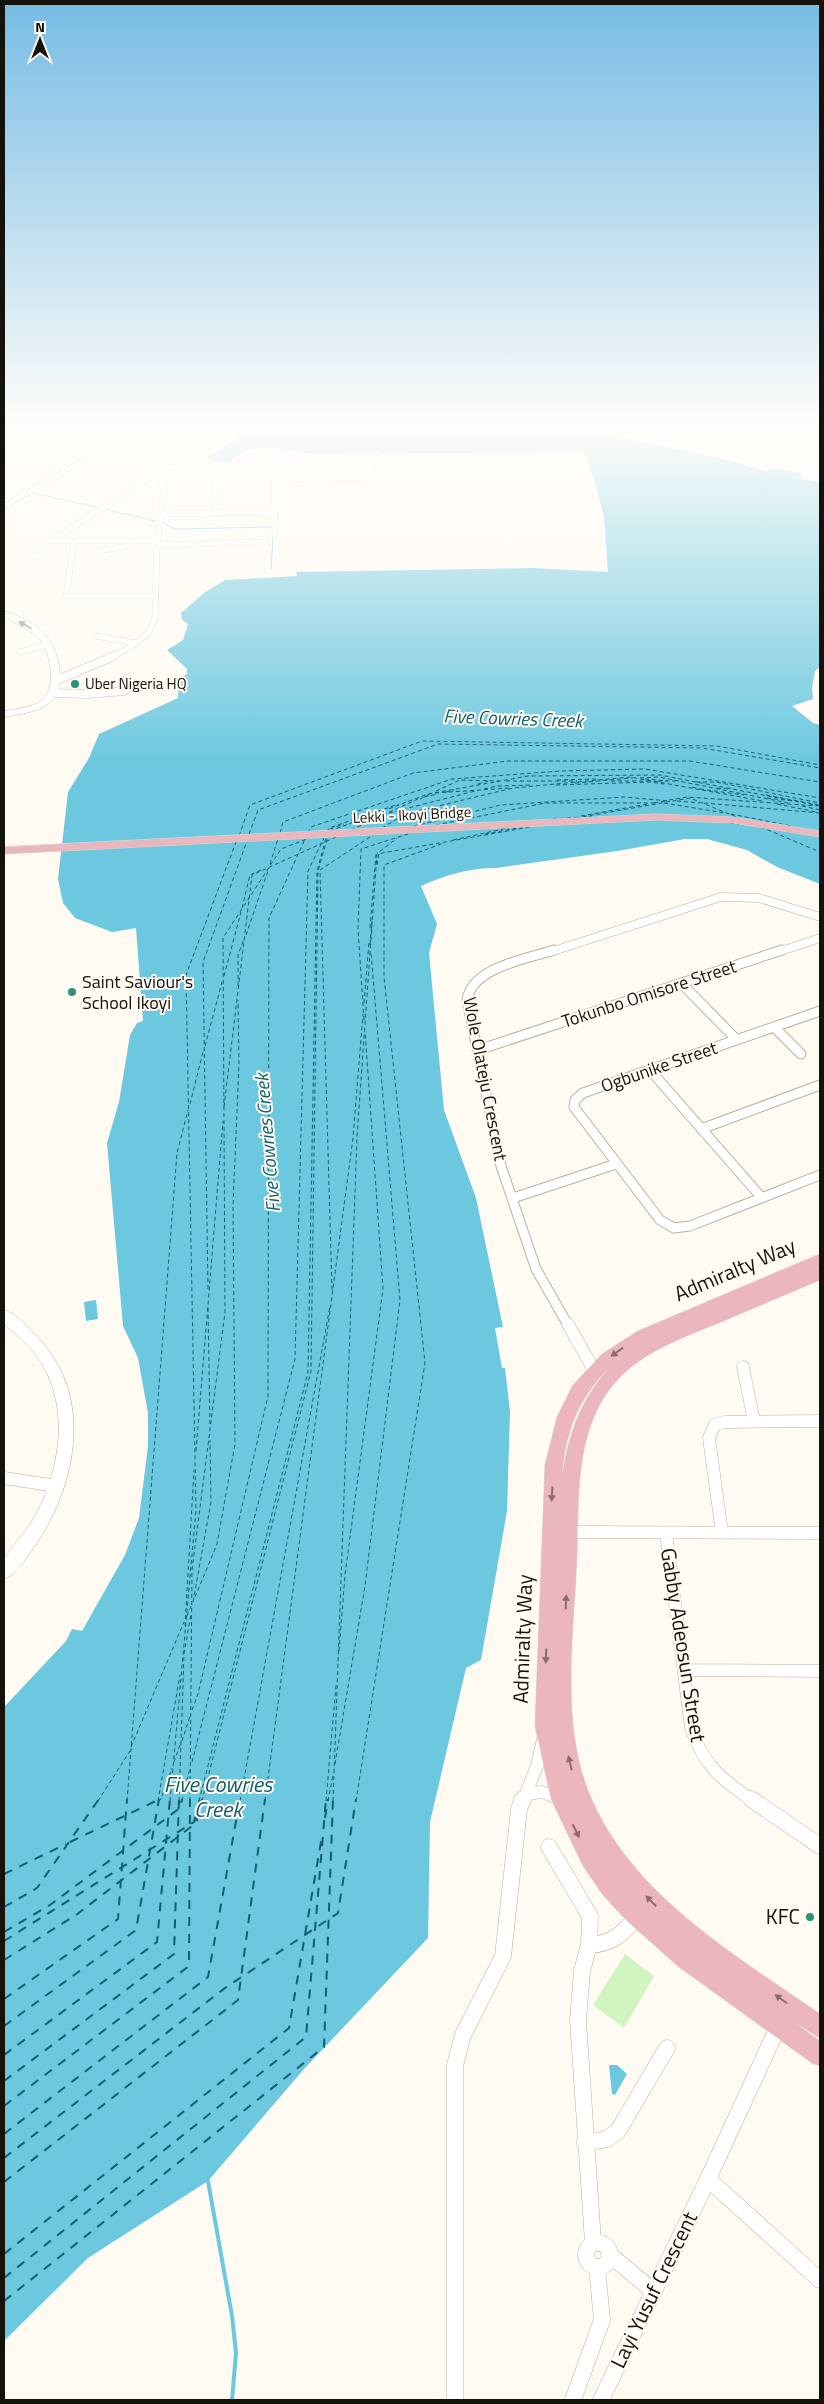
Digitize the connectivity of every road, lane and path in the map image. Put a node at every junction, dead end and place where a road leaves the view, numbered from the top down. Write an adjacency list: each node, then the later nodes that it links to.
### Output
1 (55, 538): 3 (street)
2 (158, 538): 7 (street)
3 (51, 541): 4 (street); 8 (street)
4 (74, 541): 5 (street); 10 (street)
5 (140, 541): 7 (street); 9 (street)
6 (268, 542): 7 (street)
7 (157, 543): 10 (street)
8 (34, 551)
9 (94, 551)
10 (155, 596): 13 (street)
11 (4, 614): 14 (street, one-way to 11)
12 (96, 636): 13 (street)
13 (136, 643): 17 (street)
14 (47, 644): 15 (street); 17 (street)
15 (20, 652)
16 (126, 680): 18 (street)
17 (55, 681): 18 (street)
18 (54, 693): 19 (street)
19 (4, 714)
20 (820, 829): 22 (main road, Lekki - Ikoyi Bridge)
21 (820, 834): 23 (main road, Lekki - Ikoyi Bridge)
22 (4, 846)
23 (4, 851)
24 (820, 917): 30 (street, Wole Olateju Crescent)
25 (820, 938): 26 (street, Tokunbo Omisore Street)
26 (681, 983): 29 (street); 30 (street, Tokunbo Omisore Street)
27 (820, 1011): 28 (street, Ogbunike Street)
28 (774, 1027): 29 (street, Ogbunike Street); 31 (street)
29 (737, 1040): 32 (street, Ogbunike Street)
30 (478, 1050): 37 (street, Wole Olateju Crescent)
31 (801, 1054)
32 (650, 1070): 34 (street); 35 (street, Ogbunike Street)
33 (820, 1085): 34 (street)
34 (701, 1129): 38 (street)
35 (616, 1164): 37 (street); 38 (street, Ogbunike Street)
36 (820, 1175): 38 (street, Ogbunike Street)
37 (514, 1198): 43 (street, Wole Olateju Crescent)
38 (762, 1198)
39 (820, 1260): 43 (main road, Admiralty Way, one-way to 43)
40 (820, 1273): 48 (main road, Admiralty Way)
41 (4, 1316): 47 (street)
42 (743, 1368): 45 (street)
43 (595, 1372): 48 (main road, Admiralty Way, one-way to 48)
44 (820, 1420): 45 (street)
45 (754, 1421): 50 (street)
46 (4, 1478): 47 (street)
47 (57, 1486): 52 (street)
48 (560, 1532): 49 (street); 55 (main road, Admiralty Way, one-way to 55); 63 (main road, Admiralty Way, one-way to 48)
49 (666, 1533): 50 (street); 53 (street, Gabby Adeosun Street)
50 (722, 1533): 51 (street)
51 (820, 1533)
52 (4, 1571)
53 (685, 1670): 54 (street); 58 (street, Gabby Adeosun Street)
54 (820, 1671)
55 (544, 1726): 56 (street); 57 (main road, Admiralty Way)
56 (526, 1794): 57 (street); 73 (street)
57 (561, 1799): 60 (main road, Admiralty Way, one-way to 60)
58 (820, 1846)
59 (549, 1847): 61 (street)
60 (638, 1915): 61 (street); 62 (main road, Admiralty Way)
61 (589, 1945): 66 (street)
62 (778, 2026): 65 (main road, Admiralty Way); 67 (street, Layi Yusuf Crescent)
63 (820, 2027)
64 (668, 2048): 66 (street)
65 (820, 2055)
66 (585, 2143): 68 (street)
67 (708, 2179): 71 (street); 72 (street, Layi Yusuf Crescent)
68 (593, 2242): 69 (street); 70 (street)
69 (609, 2254): 70 (street); 72 (street)
70 (597, 2268): 74 (street)
71 (820, 2280)
72 (653, 2291): 75 (street, Layi Yusuf Crescent)
73 (455, 2400)
74 (573, 2400)
75 (601, 2400)

